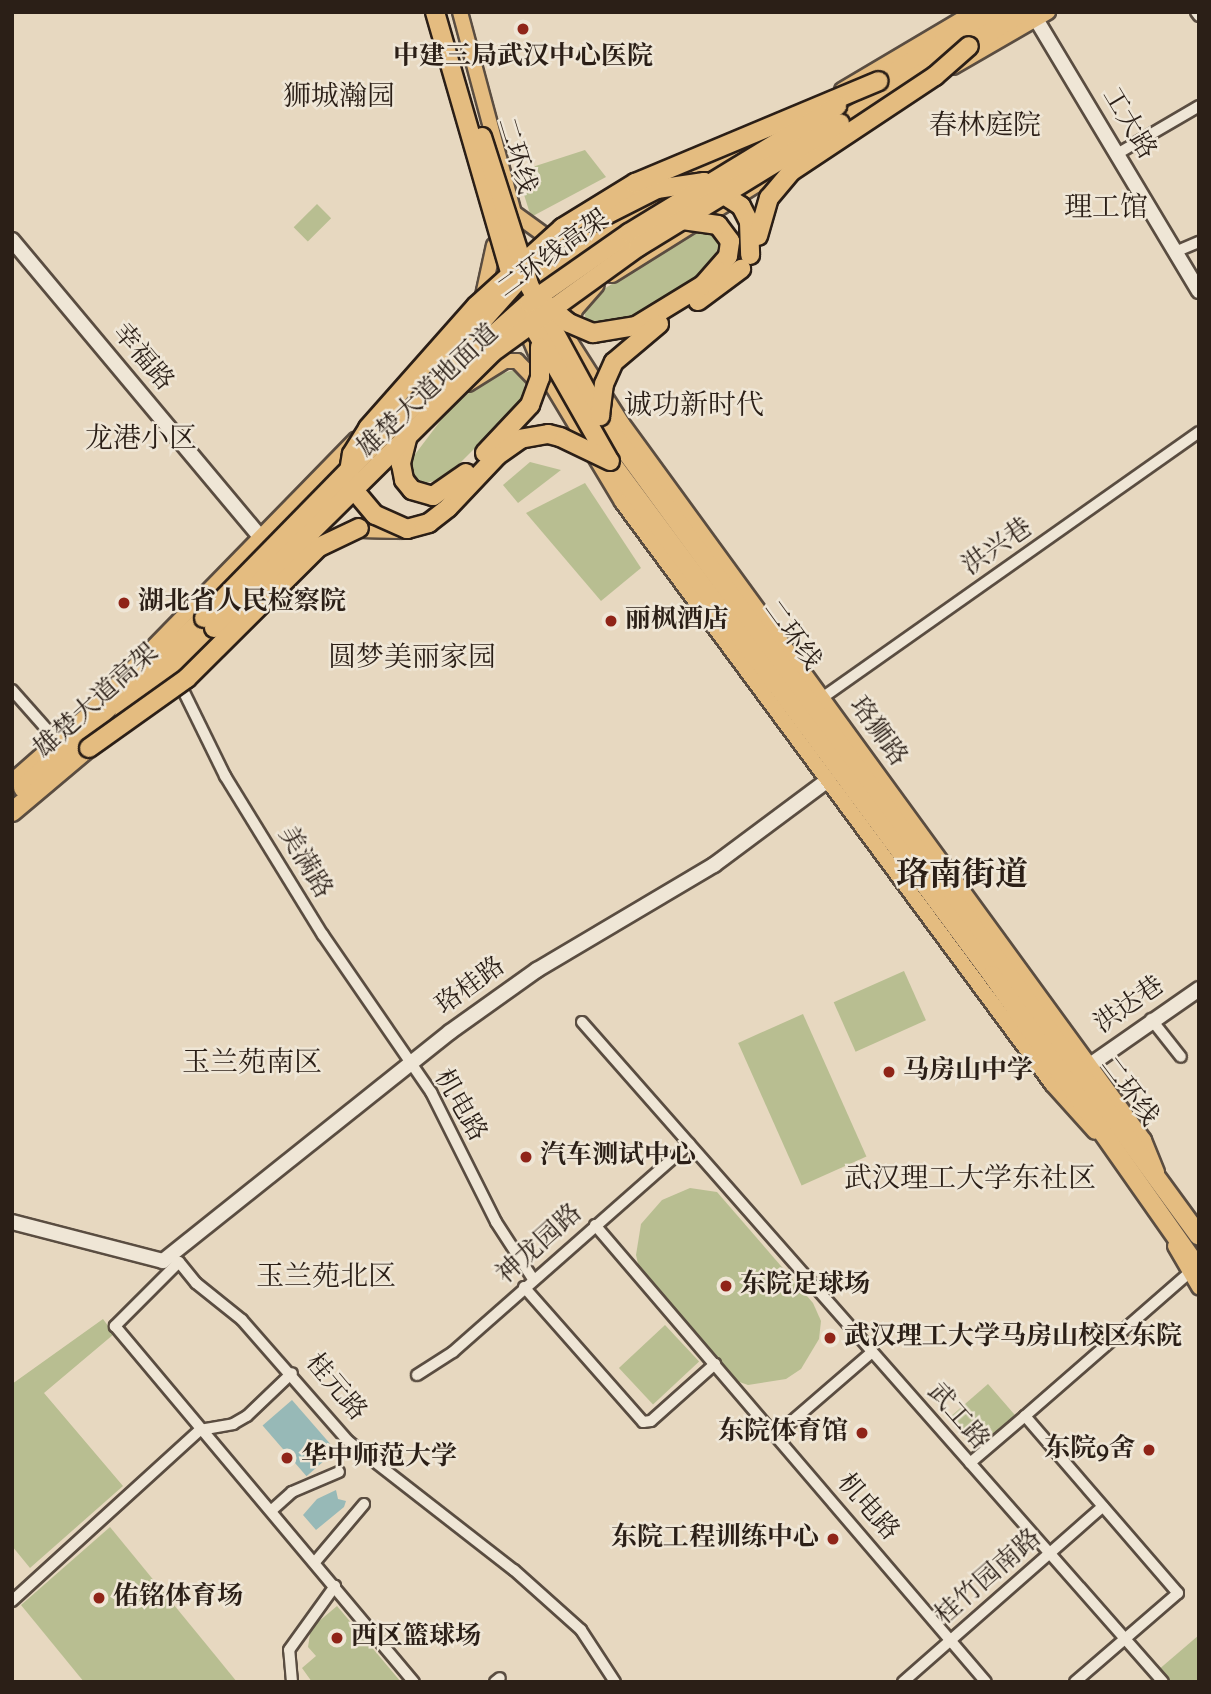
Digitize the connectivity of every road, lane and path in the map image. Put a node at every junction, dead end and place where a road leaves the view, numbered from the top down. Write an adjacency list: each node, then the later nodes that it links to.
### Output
1 (428, 12): 18 (main road)
2 (435, 12): 27 (highway, bridge)
3 (447, 12): 21 (highway, 二环线, bridge)
4 (460, 12): 13 (main road, 珞狮路)
5 (974, 12): 15 (main road, 雄楚大道地面道)
6 (995, 12): 9 (highway, 二环线高架)
7 (1036, 15): 8 (highway); 12 (street, 工大路); 22 (main road, 雄楚大道地面道)
8 (969, 46): 14 (highway, bridge); 20 (highway, bridge)
9 (879, 81): 31 (highway, 二环线高架, bridge); 35 (highway, bridge)
10 (1199, 106): 12 (street)
11 (1199, 113): 12 (street)
12 (1119, 157): 19 (street, 工大路)
13 (514, 213): 15 (main road); 21 (main road, 珞狮路)
14 (688, 217): 21 (highway, bridge); 31 (highway, bridge)
15 (596, 236): 21 (main road, 雄楚大道地面道)
16 (12, 240): 36 (street, 幸福路)
17 (1199, 242): 19 (street)
18 (494, 245): 24 (main road); 26 (main road)
19 (1175, 252): 23 (street, 工大路)
20 (750, 255): 30 (highway, bridge); 31 (highway, bridge)
21 (533, 282): 24 (main road, 雄楚大道地面道); 25 (main road, 珞狮路); 30 (highway, 二环线, bridge)
22 (597, 285): 25 (main road, 雄楚大道地面道); 28 (main road)
23 (1199, 291)
24 (510, 295): 26 (main road, 雄楚大道地面道); 27 (main road)
25 (554, 315): 27 (main road, 雄楚大道地面道); 28 (main road, 珞狮路)
26 (467, 330): 36 (main road, 雄楚大道地面道)
27 (533, 339): 29 (main road, 雄楚大道地面道); 31 (highway, bridge); 32 (main road); 34 (highway, bridge)
28 (571, 345): 41 (main road, 珞狮路)
29 (468, 384): 32 (main road); 39 (main road, 雄楚大道地面道)
30 (600, 416): 37 (highway, 二环线)
31 (403, 426): 38 (highway, 二环线高架, bridge)
32 (575, 427): 44 (main road)
33 (1199, 432): 41 (street, 洪兴巷)
34 (610, 461): 35 (highway, bridge); 37 (highway)
35 (399, 529): 43 (highway, bridge)
36 (261, 538): 42 (main road, 雄楚大道地面道)
37 (701, 574): 56 (highway, 二环线); 57 (highway, 二环线)
38 (209, 623): 43 (highway, 雄楚大道高架, bridge); 46 (highway, 雄楚大道高架)
39 (177, 675): 48 (main road, 雄楚大道地面道); 53 (street, 美满路)
40 (12, 690): 42 (street)
41 (822, 698): 54 (main road, 珞狮路)
42 (58, 742): 45 (main road, 雄楚大道地面道)
43 (89, 748): 47 (highway, 雄楚大道高架)
44 (828, 780): 53 (street, 珞桂路); 56 (main road)
45 (12, 781)
46 (12, 797)
47 (12, 812)
48 (12, 822)
49 (1199, 989): 50 (street, 洪达巷)
50 (1151, 1019): 52 (street); 54 (street, 洪达巷)
51 (582, 1022): 55 (street, 武工路)
52 (1181, 1057)
53 (410, 1064): 63 (street, 珞桂路); 66 (street, 机电路)
54 (1090, 1065): 57 (main road, 珞狮路)
55 (689, 1144): 60 (street, 神龙园路); 69 (street, 武工路)
56 (1112, 1151): 65 (highway, 二环线)
57 (1158, 1177): 58 (highway, 二环线)
58 (1185, 1214): 61 (main road); 62 (highway, 二环线)
59 (12, 1222): 63 (street)
60 (595, 1224): 66 (street, 神龙园路); 70 (street, 机电路)
61 (1199, 1227)
62 (1199, 1236)
63 (163, 1261): 64 (street)
64 (179, 1262): 71 (street, 桂元路); 74 (street)
65 (1194, 1271): 68 (main road); 73 (street)
66 (533, 1279): 67 (street, 神龙园路)
67 (524, 1287): 70 (street); 72 (street, 神龙园路)
68 (1199, 1287)
69 (872, 1352): 75 (street); 76 (street, 武工路)
70 (715, 1364): 75 (street, 机电路)
71 (292, 1373): 74 (street); 89 (street, 桂元路)
72 (417, 1375)
73 (1025, 1416): 76 (street); 79 (street)
74 (205, 1429): 80 (street); 84 (street)
75 (776, 1435): 85 (street, 机电路)
76 (970, 1463): 81 (street, 武工路)
77 (339, 1472): 80 (street)
78 (364, 1504): 82 (street)
79 (1103, 1506): 81 (street, 桂竹园南路); 86 (street)
80 (272, 1510): 82 (street)
81 (1049, 1553): 85 (street, 桂竹园南路); 86 (street, 武工路)
82 (315, 1562): 83 (street)
83 (335, 1586): 87 (street); 88 (street)
84 (12, 1601)
85 (951, 1638): 90 (street, 桂竹园南路); 91 (street, 机电路)
86 (1125, 1639): 92 (street); 93 (street, 武工路)
87 (292, 1682)
88 (415, 1682)
89 (615, 1682)
90 (903, 1682)
91 (986, 1682)
92 (1075, 1682)
93 (1163, 1682)

